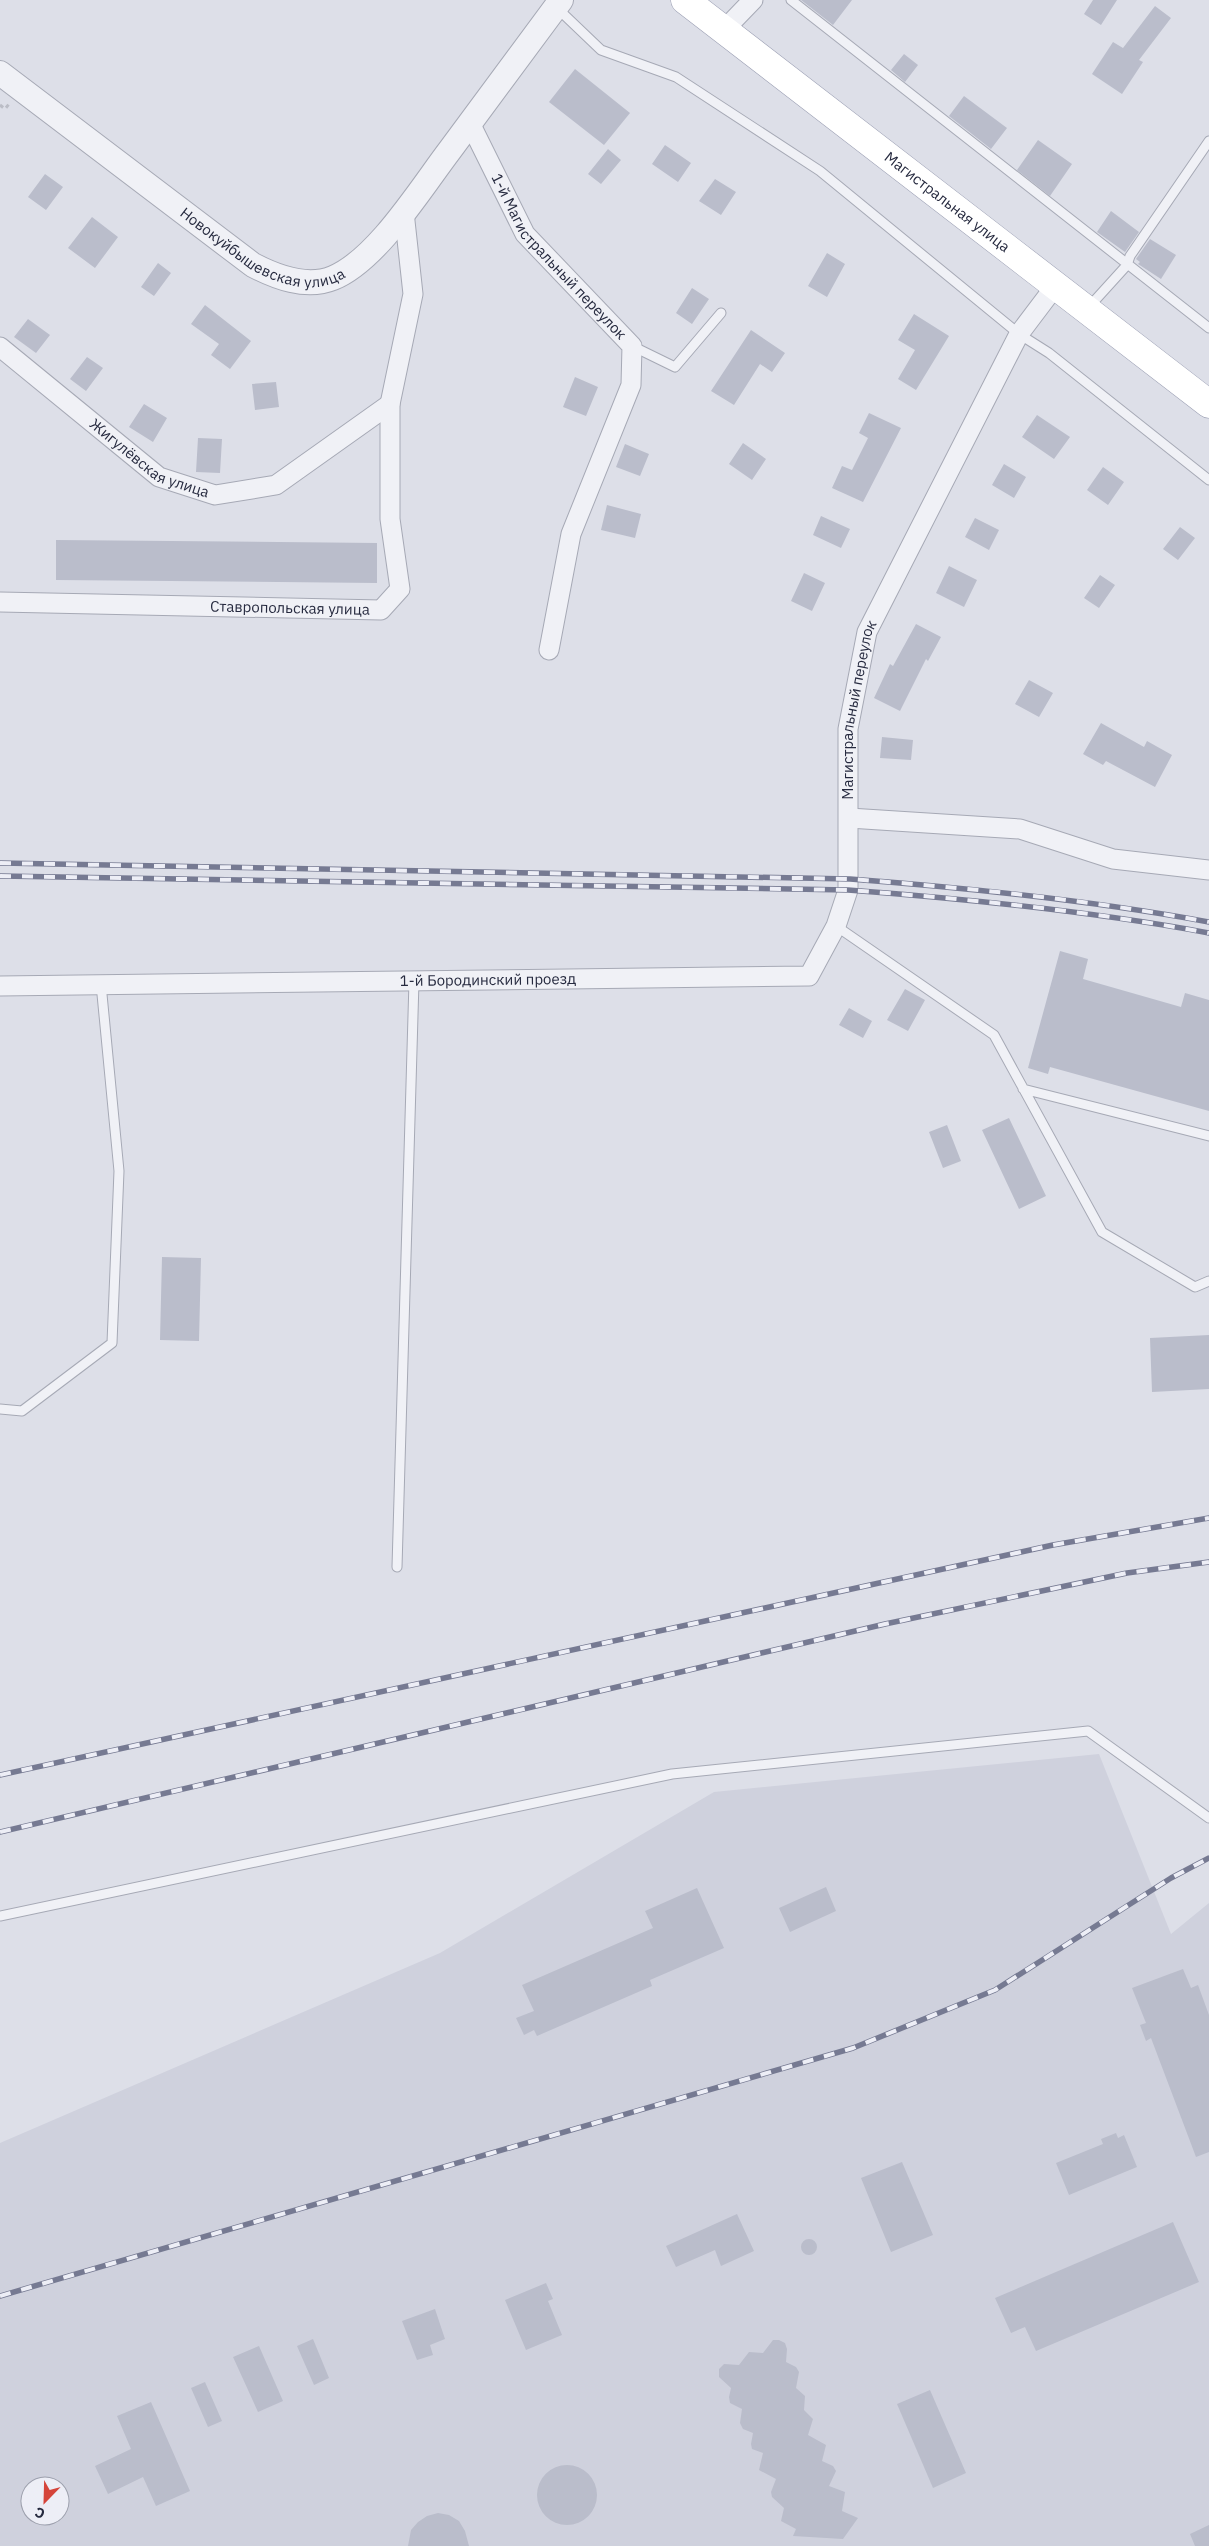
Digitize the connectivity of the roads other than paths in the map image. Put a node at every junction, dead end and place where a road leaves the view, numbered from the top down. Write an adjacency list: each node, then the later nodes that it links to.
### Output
1 (685, 0): 5 (main road, Магистральная улица)
2 (753, 0): 5 (street)
3 (791, 0): 10 (lane)
4 (558, 3): 7 (street, Новокуйбышевская улица); 15 (lane)
5 (724, 30): 11 (main road, Магистральная улица)
6 (0, 73): 9 (street, Новокуйбышевская улица)
7 (470, 123): 9 (street, Новокуйбышевская улица); 16 (street, 1-й Магистральный переулок)
8 (1209, 141): 10 (lane)
9 (404, 212): 18 (street, Ставропольская улица)
10 (1127, 265): 12 (lane); 14 (lane)
11 (1056, 285): 12 (main road, Магистральная улица); 15 (street, Магистральный переулок)
12 (1087, 309): 19 (main road, Магистральная улица)
13 (721, 313): 16 (lane)
14 (1209, 328)
15 (1019, 334): 20 (lane); 23 (street, Магистральный переулок)
16 (632, 346): 22 (street, 1-й Магистральный переулок)
17 (0, 348): 18 (street, Жигулёвская улица)
18 (390, 404): 21 (street, Ставропольская улица)
19 (1209, 404)
20 (1209, 480)
21 (0, 602)
22 (549, 650)
23 (849, 818): 24 (street, Магистральный переулок); 25 (street, 1-й Бородинский проезд)
24 (1209, 870)
25 (836, 926): 26 (street, 1-й Бородинский проезд); 29 (lane)
26 (414, 981): 27 (street, 1-й Бородинский проезд); 33 (lane)
27 (101, 984): 28 (street, 1-й Бородинский проезд); 32 (lane)
28 (0, 986)
29 (1023, 1089): 30 (lane); 31 (lane)
30 (1209, 1136)
31 (1209, 1281)
32 (0, 1409)
33 (397, 1567)
34 (1209, 1818): 35 (lane)
35 (0, 1916)

